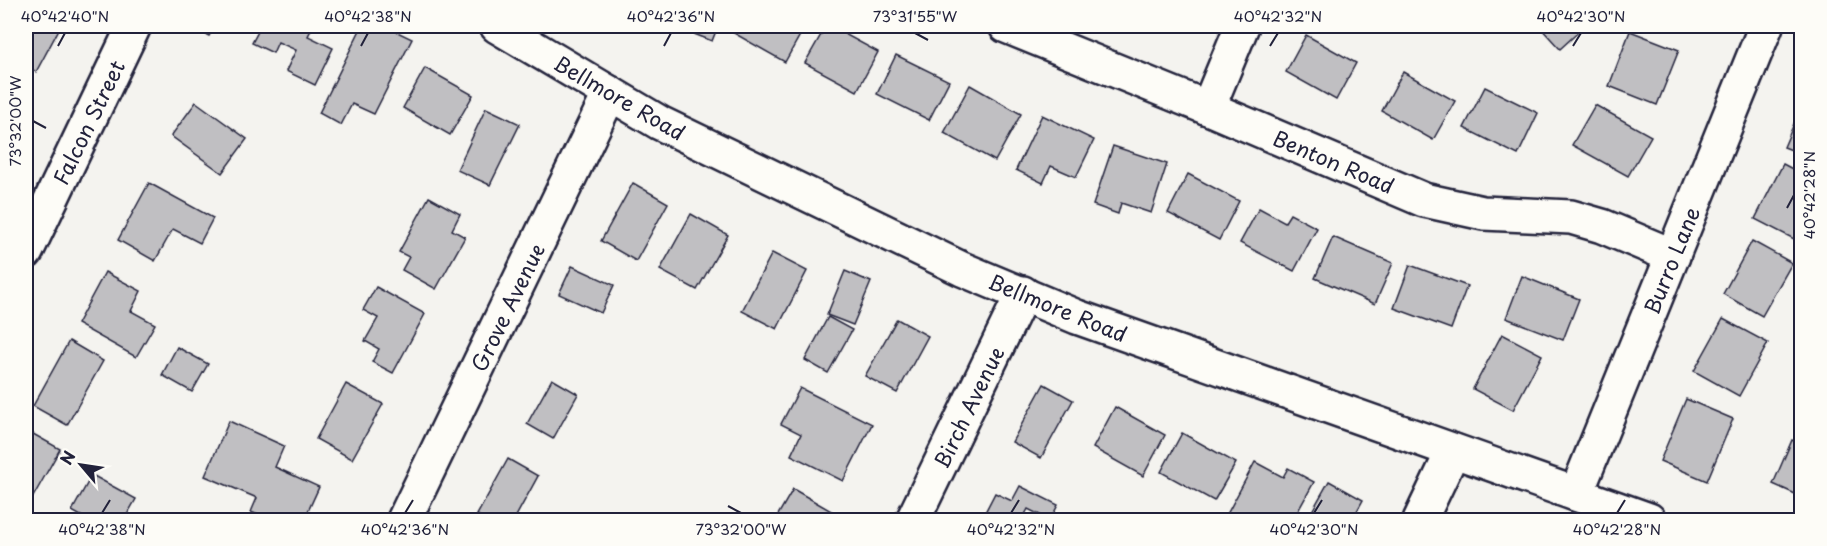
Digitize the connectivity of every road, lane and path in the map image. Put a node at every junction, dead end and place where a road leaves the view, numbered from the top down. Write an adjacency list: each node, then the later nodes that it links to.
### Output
1 (134, 26): 8 (street, Falcon Street)
2 (497, 26): 6 (street, Bellmore Road)
3 (1006, 26): 7 (street, Benton Road)
4 (1242, 26): 7 (street)
5 (1766, 26): 9 (street, Burro Lane)
6 (610, 93): 10 (street, Bellmore Road); 13 (street, Grove Avenue)
7 (1208, 108): 9 (street, Benton Road)
8 (26, 252)
9 (1673, 256): 12 (street, Burro Lane)
10 (1023, 293): 11 (street, Bellmore Road); 14 (street, Birch Avenue)
11 (1453, 451): 12 (street, Bellmore Road); 15 (street)
12 (1576, 494): 16 (street, Bellmore Road)
13 (404, 520)
14 (913, 520)
15 (1420, 520)
16 (1649, 520)

